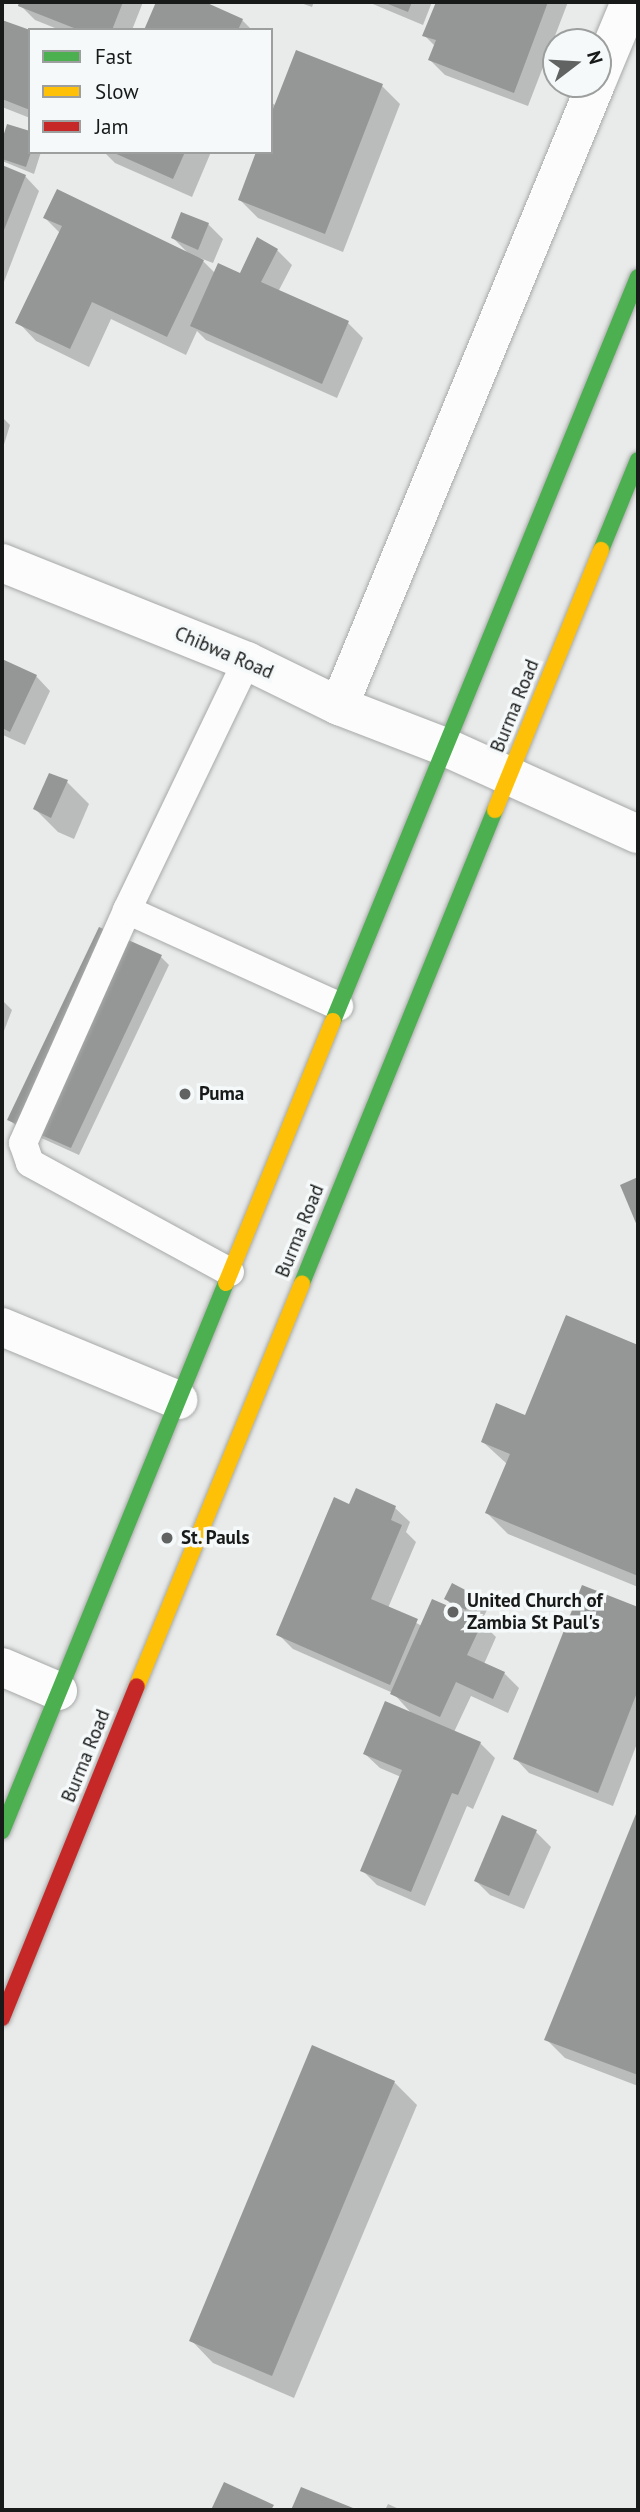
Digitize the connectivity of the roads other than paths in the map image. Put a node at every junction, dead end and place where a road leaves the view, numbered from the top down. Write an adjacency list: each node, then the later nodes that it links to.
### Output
1 (630, 2): 2 (street)
2 (612, 46)
3 (590, 98): 8 (street)
4 (638, 277): 9 (main road)
5 (638, 460): 10 (main road, Burma Road)
6 (2, 563): 7 (street, Chibwa Road)
7 (247, 661): 8 (street, Chibwa Road); 12 (lane)
8 (340, 706): 9 (street, Chibwa Road)
9 (445, 747): 10 (street, Chibwa Road); 13 (main road)
10 (509, 776): 11 (street, Chibwa Road); 20 (main road, Burma Road)
11 (638, 834)
12 (128, 910): 13 (lane); 14 (lane)
13 (339, 1006): 14 (main road)
14 (230, 1272): 16 (main road)
15 (2, 1327): 16 (street)
16 (178, 1400): 18 (main road)
17 (2, 1667): 18 (street)
18 (58, 1691): 19 (main road)
19 (2, 1831)
20 (2, 2018)

